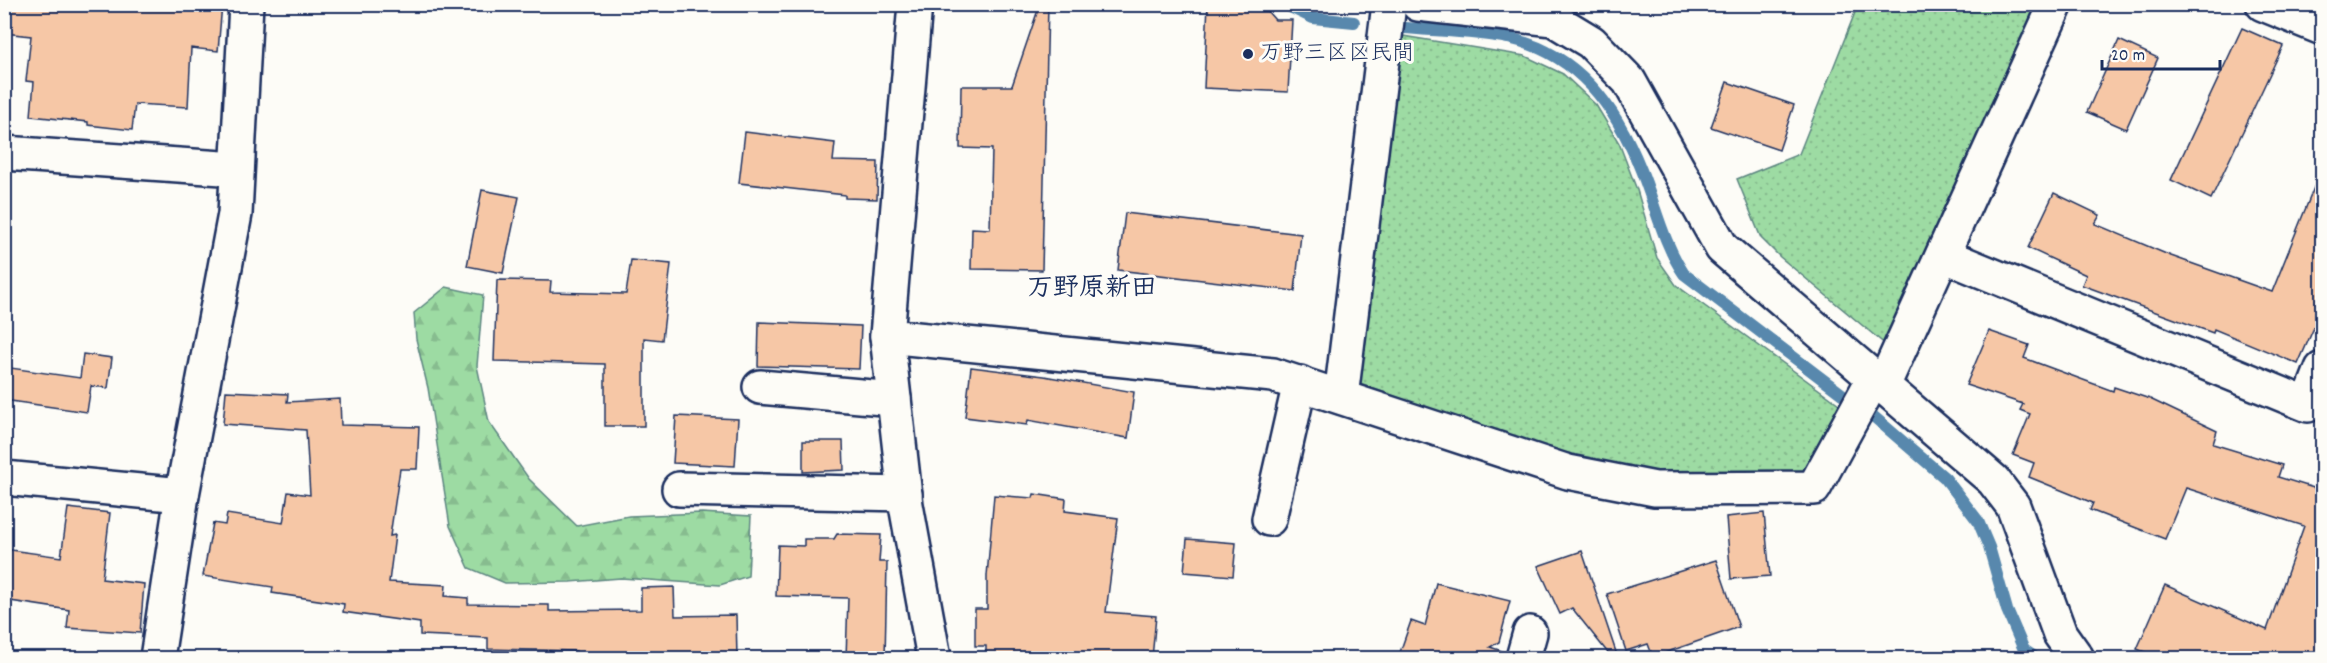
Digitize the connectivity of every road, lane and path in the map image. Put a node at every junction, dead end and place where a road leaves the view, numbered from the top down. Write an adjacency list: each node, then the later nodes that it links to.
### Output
1 (246, 4): 9 (street)
2 (915, 4): 11 (street)
3 (1389, 4): 16 (street)
4 (1418, 4): 13 (street)
5 (2056, 4): 10 (street)
6 (2263, 4): 7 (street)
7 (2322, 28)
8 (4, 153): 9 (street)
9 (237, 169): 21 (street)
10 (1943, 255): 12 (street); 13 (street)
11 (887, 336): 14 (street); 17 (street)
12 (2322, 369)
13 (1879, 382): 16 (street); 25 (street)
14 (1300, 383): 16 (street); 22 (street)
15 (760, 387): 17 (street)
16 (1341, 397)
17 (894, 399): 20 (street)
18 (4, 478): 21 (street)
19 (679, 489): 20 (street)
20 (905, 494): 24 (street)
21 (182, 495): 23 (street)
22 (1269, 519)
23 (157, 658)
24 (934, 658)
25 (2077, 658)

